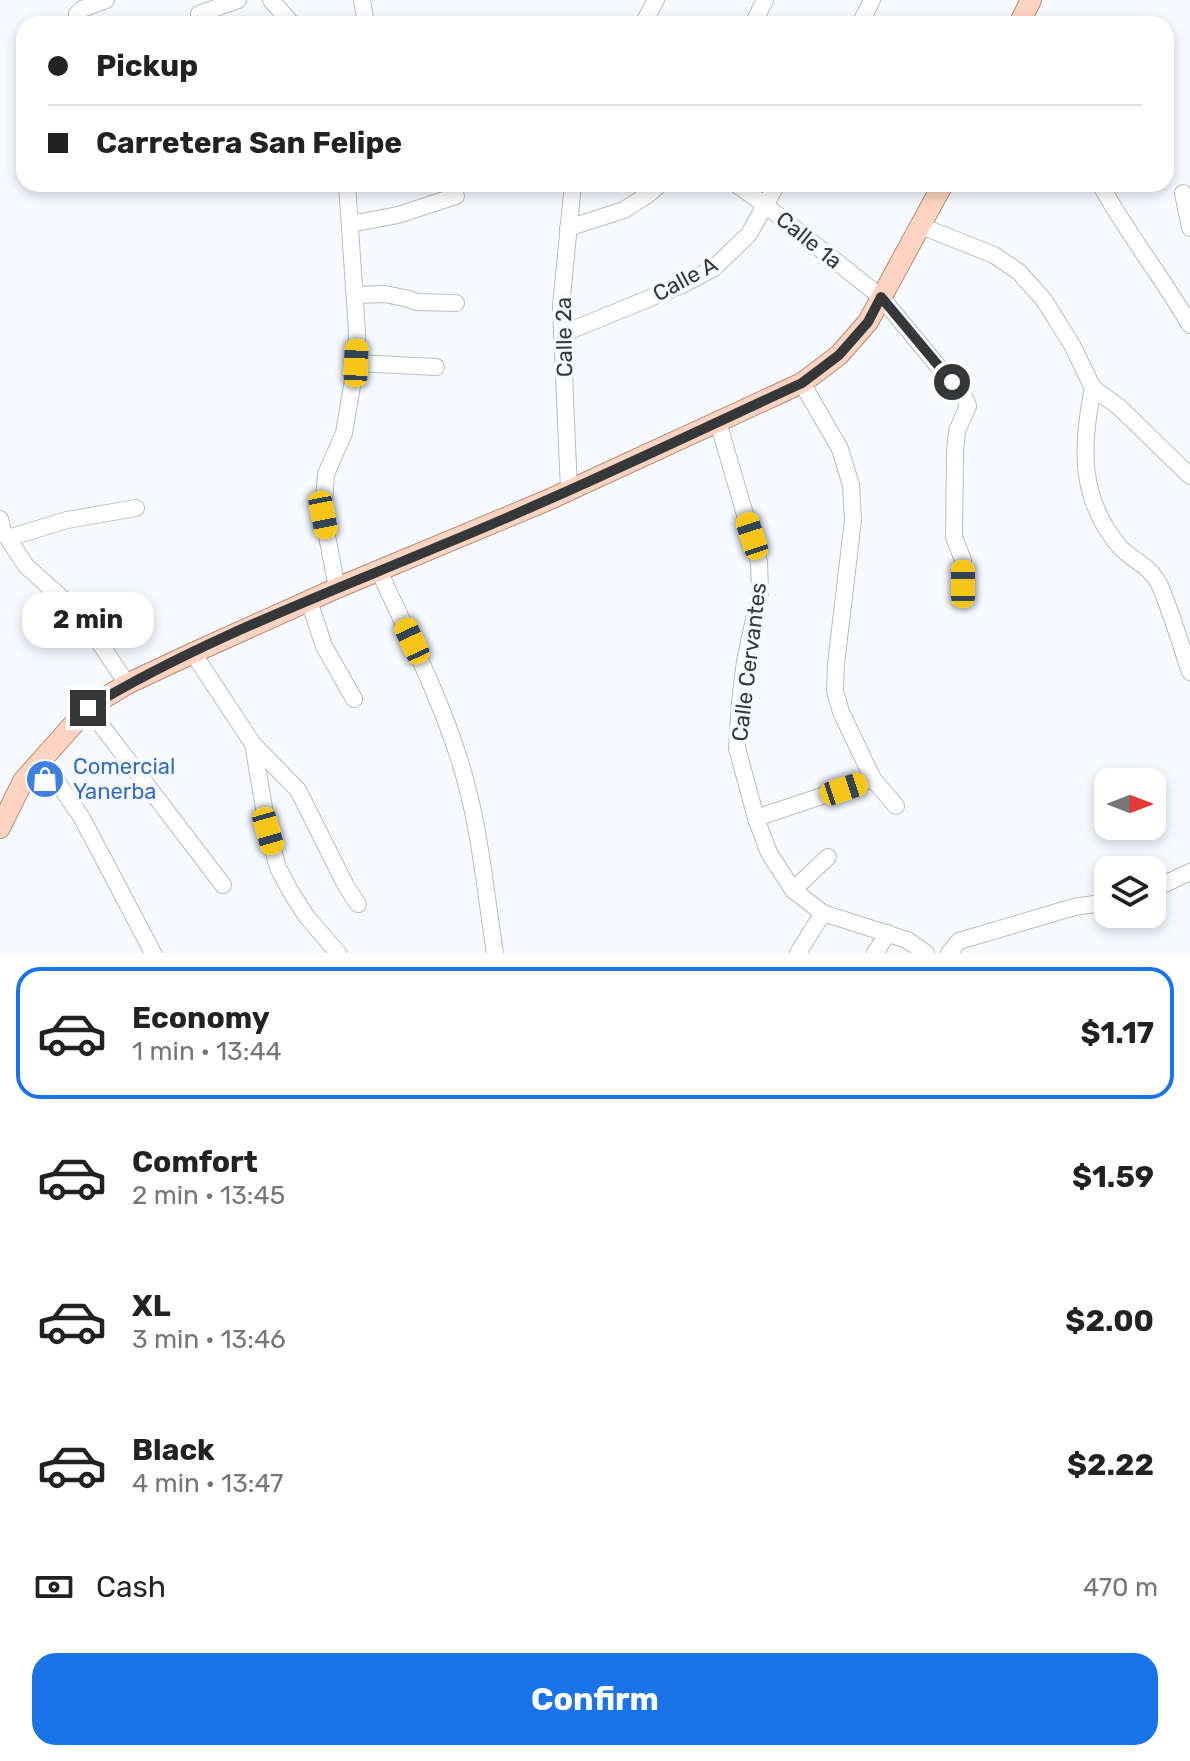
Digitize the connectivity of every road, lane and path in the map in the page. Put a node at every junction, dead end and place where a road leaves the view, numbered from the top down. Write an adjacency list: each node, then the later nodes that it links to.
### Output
1 (106, 0): 5 (street)
2 (238, 0): 4 (street)
3 (271, 0): 6 (street)
4 (199, 14)
5 (77, 16)
6 (285, 16)
7 (348, 192): 17 (street)
8 (572, 192): 19 (street, Calle 2a)
9 (651, 192): 19 (street)
10 (747, 192): 16 (street, Calle 1a)
11 (772, 192): 16 (street, Calle A)
12 (939, 192): 18 (main road)
13 (1104, 192): 24 (street)
14 (1186, 195): 20 (street)
15 (456, 196): 17 (street)
16 (765, 205): 22 (street, Calle 1a); 25 (street, Calle A)
17 (350, 224): 21 (street)
18 (921, 226): 22 (main road); 29 (street)
19 (568, 228): 25 (street, Calle 2a)
20 (1190, 228)
21 (355, 295): 23 (street); 26 (street)
22 (881, 297): 28 (main road); 37 (street, Calle 1a)
23 (456, 303)
24 (1190, 325)
25 (562, 334): 32 (street, Calle 2a)
26 (356, 363): 27 (street); 38 (street)
27 (436, 367)
28 (802, 383): 30 (main road); 48 (street)
29 (1093, 388): 31 (street); 40 (street)
30 (718, 422): 32 (main road); 50 (street, Calle Cervantes)
31 (1190, 476)
32 (569, 490): 36 (main road)
33 (136, 508): 35 (street)
34 (0, 519): 35 (street)
35 (8, 538): 43 (street)
36 (379, 571): 38 (main road); 63 (street)
37 (963, 584)
38 (337, 588): 39 (main road)
39 (309, 601): 41 (main road); 44 (street)
40 (1187, 651): 42 (street)
41 (193, 653): 43 (main road); 46 (street)
42 (1190, 672)
43 (127, 684): 45 (main road)
44 (354, 699)
45 (88, 708): 47 (main road); 55 (street)
46 (253, 744): 57 (street); 62 (street)
47 (42, 760): 51 (main road); 61 (street)
48 (873, 779): 49 (street); 50 (street)
49 (896, 806)
50 (756, 818): 56 (street, Calle Cervantes)
51 (0, 828)
52 (828, 857): 56 (street)
53 (1190, 872): 54 (street)
54 (1166, 883)
55 (223, 885)
56 (793, 890): 59 (street, Calle Cervantes)
57 (358, 904)
58 (1094, 904): 67 (street)
59 (823, 913): 60 (street, Calle Cervantes); 64 (street)
60 (888, 933): 65 (street); 66 (street, Calle Cervantes)
61 (153, 953)
62 (338, 953)
63 (495, 953)
64 (798, 953)
65 (875, 953)
66 (926, 953)
67 (949, 953)

